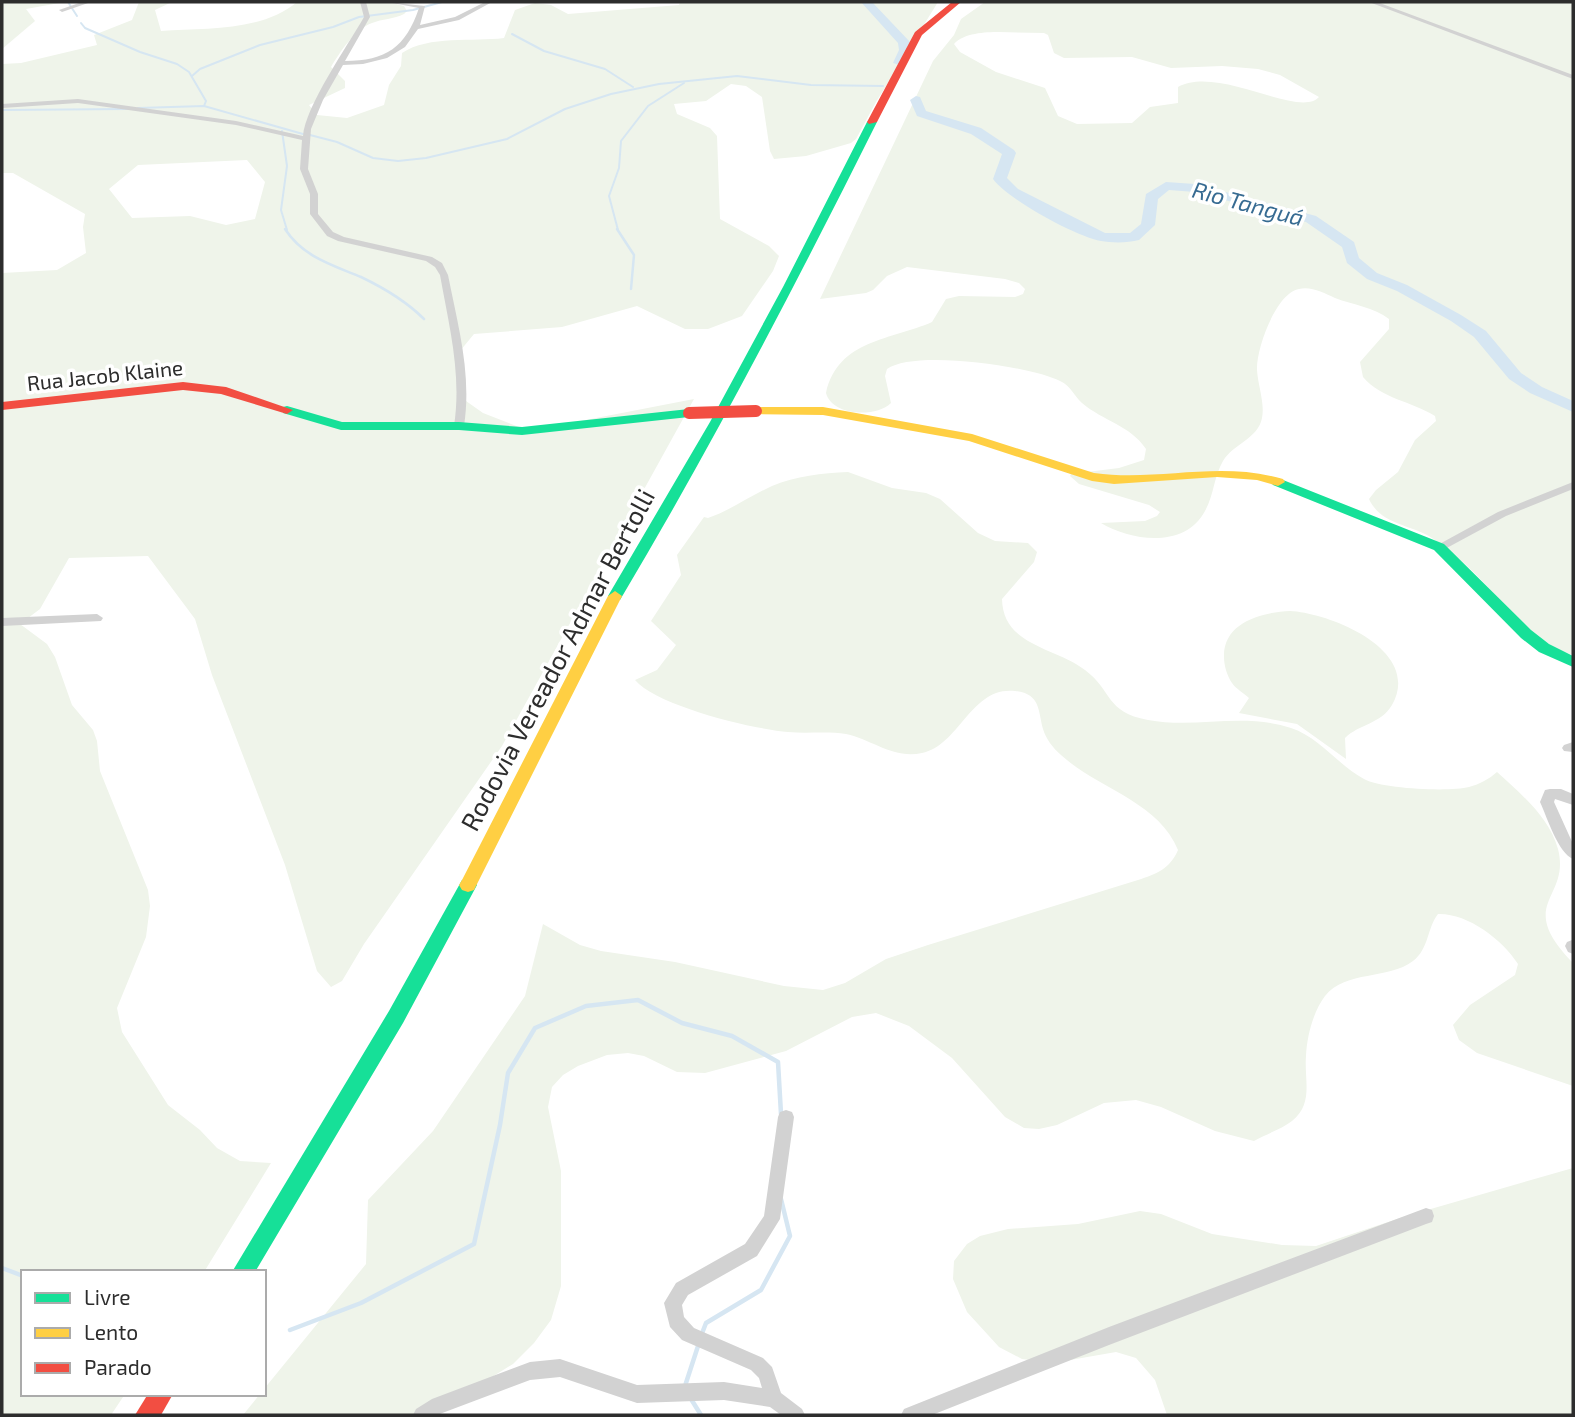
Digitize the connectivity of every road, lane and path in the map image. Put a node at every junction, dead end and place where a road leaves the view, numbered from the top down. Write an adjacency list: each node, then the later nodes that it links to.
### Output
1 (88, 2): 7 (street)
2 (363, 2): 9 (street)
3 (390, 2): 8 (street)
4 (489, 2): 8 (street)
5 (957, 2): 24 (main road, Rodovia Vereador Admar Bertolli)
6 (1372, 2): 10 (street)
7 (62, 10)
8 (416, 28): 9 (street)
9 (341, 63): 12 (street)
10 (1573, 77)
11 (2, 106): 12 (street)
12 (307, 139): 14 (street)
13 (2, 407): 14 (main road, Rua Jacob Klaine)
14 (459, 426): 16 (main road, Rua Jacob Klaine, bridge)
15 (1573, 485): 16 (street)
16 (1439, 547): 19 (main road)
17 (97, 618): 18 (street)
18 (2, 622)
19 (1573, 662)
20 (1573, 800): 21 (street)
21 (1573, 854)
22 (786, 1117): 26 (street)
23 (1426, 1216): 30 (street)
24 (244, 1270)
25 (161, 1396): 27 (main road)
26 (774, 1399): 28 (street); 29 (street)
27 (147, 1415)
28 (422, 1415)
29 (796, 1415)
30 (910, 1415)

